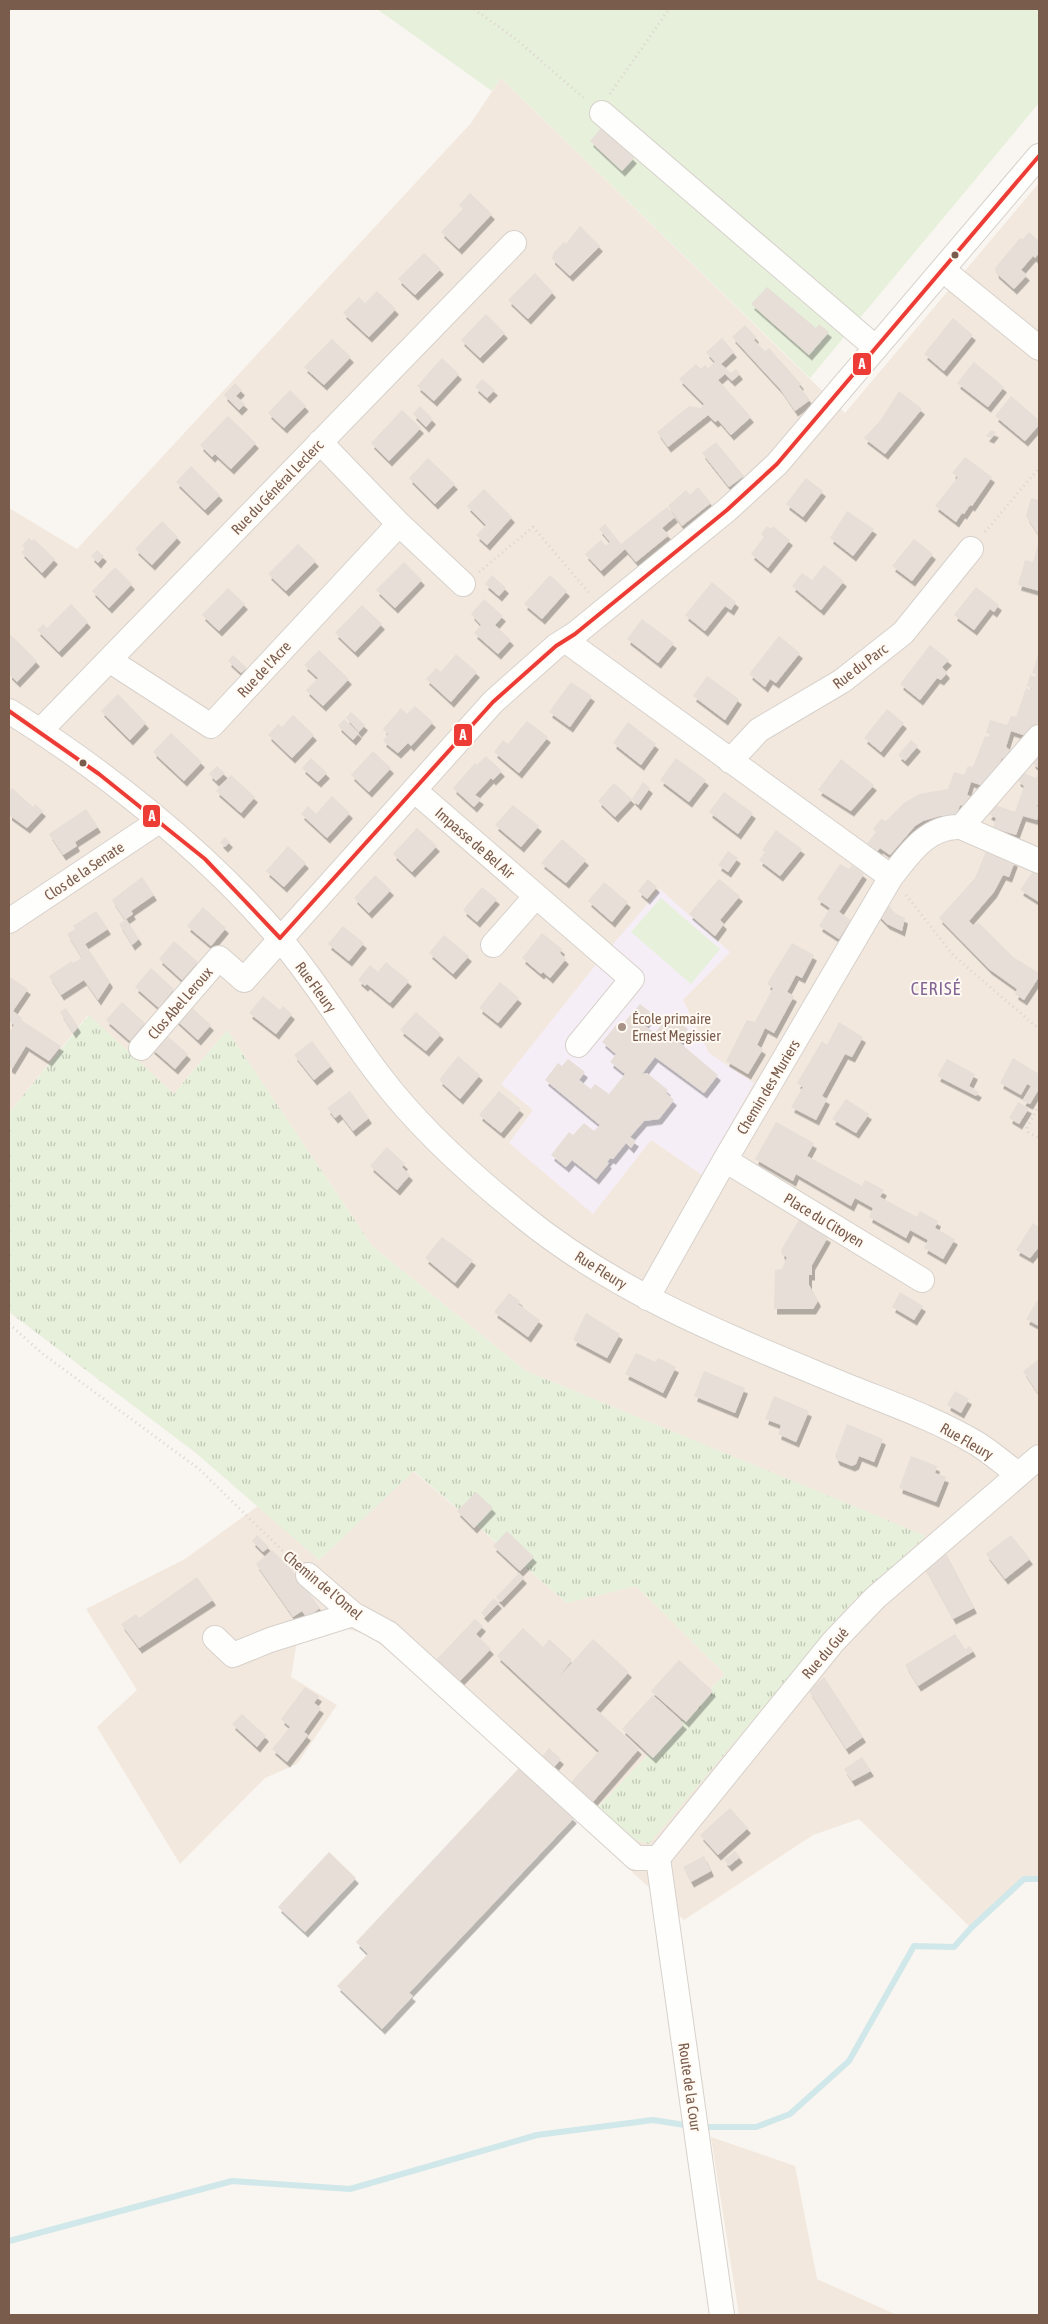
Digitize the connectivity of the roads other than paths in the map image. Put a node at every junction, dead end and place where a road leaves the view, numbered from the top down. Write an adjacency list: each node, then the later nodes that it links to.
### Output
1 (602, 113): 5 (street)
2 (1039, 156): 4 (street)
3 (514, 242): 7 (street, Rue du Général Leclerc)
4 (943, 270): 5 (street); 6 (street)
5 (876, 348): 11 (street)
6 (1039, 348)
7 (320, 442): 8 (street); 12 (street, Rue du Général Leclerc)
8 (399, 524): 10 (street); 12 (street, Rue de l'Acre)
9 (971, 549): 16 (street, Rue du Parc)
10 (463, 584)
11 (565, 640): 16 (street); 17 (street)
12 (109, 660): 14 (street, Rue du Général Leclerc)
13 (9, 711): 14 (street, Rue Fleury)
14 (40, 731): 18 (street, Rue Fleury)
15 (1039, 737): 19 (street)
16 (730, 761): 21 (street)
17 (414, 790): 22 (street, Impasse de Bel Air); 24 (street)
18 (159, 821): 23 (street, Clos de la Senate); 24 (street, Rue Fleury)
19 (961, 827): 20 (street); 21 (street, Chemin des Muriers)
20 (1039, 861)
21 (891, 877): 28 (street, Chemin des Muriers)
22 (536, 896): 25 (street); 26 (street, Impasse de Bel Air)
23 (9, 921)
24 (280, 938): 27 (street, Clos Abel Leroux); 30 (street, Rue Fleury)
25 (493, 945)
26 (578, 1044)
27 (141, 1048)
28 (725, 1160): 29 (street, Place du Citoyen); 30 (street, Chemin des Muriers)
29 (922, 1280)
30 (646, 1298): 32 (street, Rue Fleury)
31 (1039, 1457): 32 (street, Rue du Gué)
32 (1018, 1474): 36 (street, Rue du Gué)
33 (308, 1575): 34 (street, Chemin de l'Omel)
34 (353, 1614): 35 (street); 36 (street, Chemin de l'Omel)
35 (215, 1638)
36 (658, 1858): 37 (street, Route de la Cour)
37 (722, 2315)

